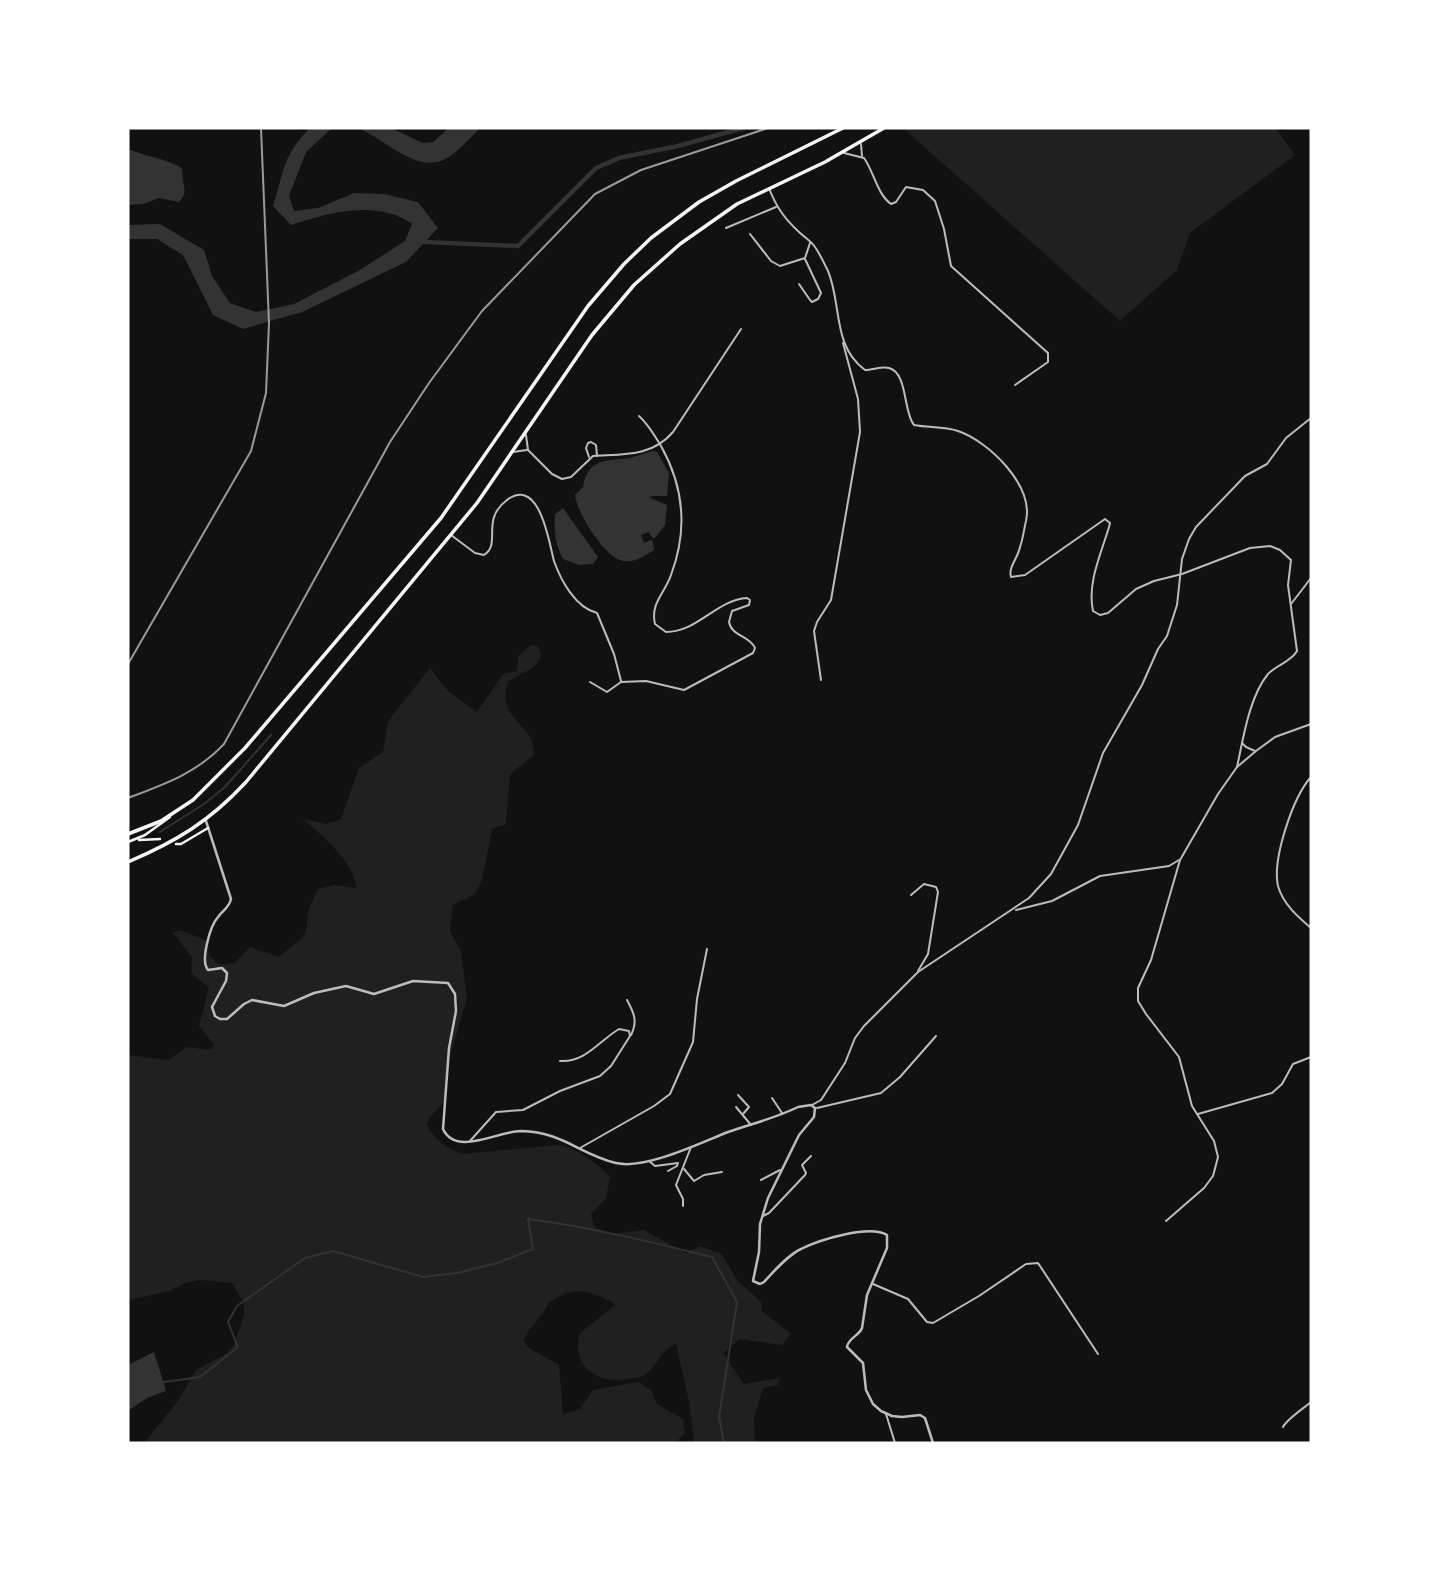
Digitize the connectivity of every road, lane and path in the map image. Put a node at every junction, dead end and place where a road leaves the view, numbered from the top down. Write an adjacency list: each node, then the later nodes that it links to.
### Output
1 (843, 128): 36 (highway)
2 (884, 128): 3 (highway)
3 (861, 142): 4 (highway); 5 (street)
4 (841, 153): 5 (street); 6 (highway)
5 (862, 157): 15 (street)
6 (768, 187): 7 (street); 18 (highway)
7 (776, 207): 8 (street); 10 (street)
8 (726, 229)
9 (750, 234): 11 (street)
10 (811, 243): 11 (street); 14 (street)
11 (805, 258): 12 (street)
12 (799, 284)
13 (741, 329): 19 (street)
14 (842, 339): 25 (street); 28 (street)
15 (1015, 385)
16 (639, 416): 19 (street)
17 (1311, 418): 25 (street)
18 (525, 433): 20 (street); 21 (highway)
19 (660, 445): 22 (street); 30 (street)
20 (528, 450): 21 (street); 23 (street)
21 (513, 452): 24 (highway)
22 (597, 456): 23 (street); 23 (street)
23 (589, 458)
24 (451, 535): 30 (street); 37 (highway)
25 (1182, 573): 27 (street); 46 (street)
26 (1311, 578): 27 (street)
27 (1290, 605): 32 (street)
28 (821, 680)
29 (590, 682): 30 (street)
30 (621, 682)
31 (1311, 724): 33 (street)
32 (1242, 742): 33 (street); 34 (street)
33 (1256, 751): 34 (street)
34 (1237, 767): 43 (street)
35 (1311, 777): 47 (street)
36 (183, 806): 39 (highway); 41 (main road)
37 (206, 821): 38 (street); 44 (highway)
38 (208, 828): 42 (main road); 63 (street)
39 (128, 834)
40 (160, 839): 41 (main road)
41 (128, 842)
42 (176, 844)
43 (1180, 860): 46 (street); 61 (street)
44 (128, 862)
45 (911, 895): 49 (street)
46 (1012, 911): 49 (street)
47 (1311, 928)
48 (706, 949): 65 (street)
49 (918, 972): 58 (street)
50 (627, 1000): 51 (street)
51 (631, 1036): 54 (street); 63 (street)
52 (936, 1036): 58 (street)
53 (1311, 1057): 61 (street)
54 (560, 1061)
55 (738, 1096): 60 (street)
56 (772, 1098): 59 (street)
57 (736, 1107): 60 (street)
58 (813, 1107): 59 (street); 69 (street)
59 (782, 1113): 62 (street)
60 (743, 1114): 62 (street)
61 (1196, 1115): 75 (street)
62 (751, 1125): 64 (street)
63 (469, 1142): 65 (street)
64 (691, 1146): 67 (street); 68 (street)
65 (579, 1148): 67 (street)
66 (811, 1156): 74 (street)
67 (649, 1161): 70 (street)
68 (684, 1168): 71 (street); 73 (street)
69 (780, 1170): 72 (street); 74 (street)
70 (668, 1171)
71 (722, 1172)
72 (761, 1180)
73 (683, 1206)
74 (762, 1216): 76 (street)
75 (1166, 1220)
76 (871, 1283): 77 (street); 79 (street)
77 (1098, 1354)
78 (1311, 1402): 80 (street)
79 (886, 1413): 81 (street); 82 (street)
80 (1283, 1427)
81 (895, 1443)
82 (933, 1443)

